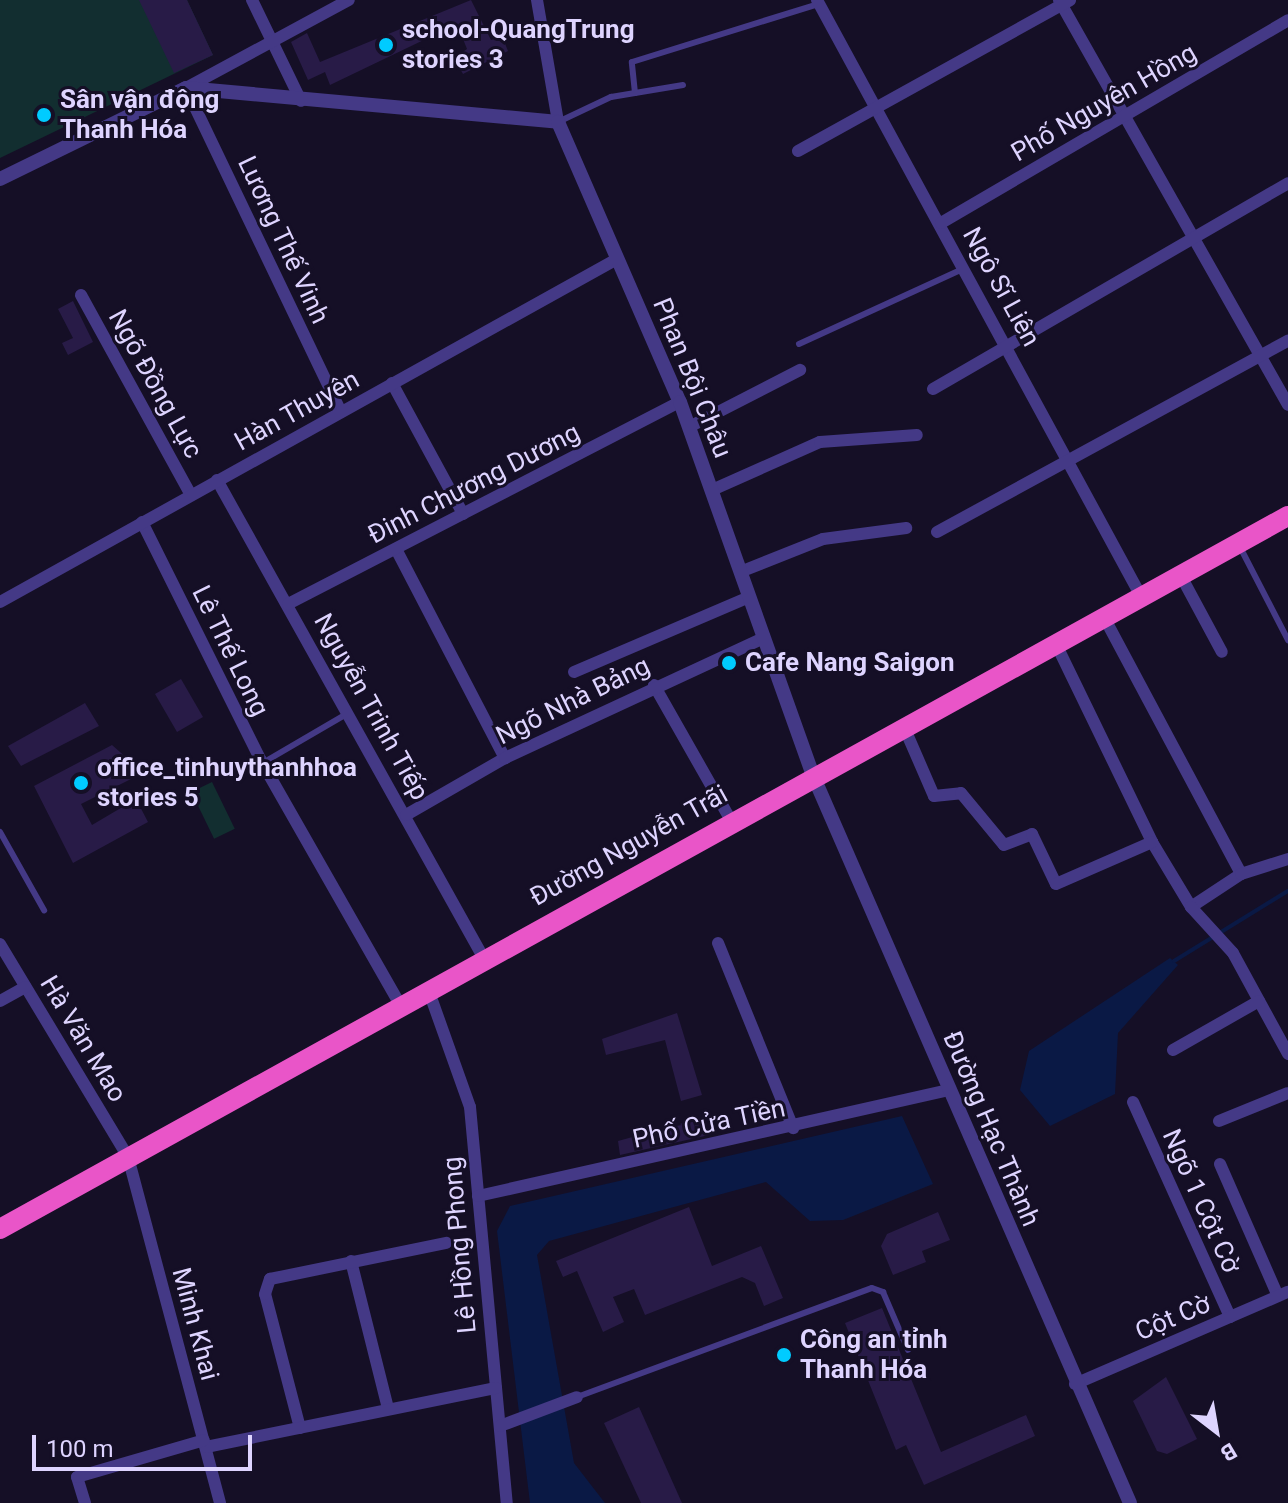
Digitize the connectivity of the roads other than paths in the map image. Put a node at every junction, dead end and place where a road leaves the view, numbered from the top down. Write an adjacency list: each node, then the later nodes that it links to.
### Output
1 (252, 0): 7 (street)
2 (349, 0): 7 (street)
3 (537, 0): 14 (street, Phan Bội Châu)
4 (1064, 1): 12 (street); 13 (street)
5 (818, 2): 10 (lane); 12 (street, Ngô Sĩ Liên)
6 (1288, 20): 13 (street, Phố Nguyên Hồng)
7 (270, 38): 9 (street); 11 (street)
8 (683, 85): 10 (lane)
9 (186, 88): 11 (street); 16 (street); 32 (street, Lương Thế Vinh)
10 (635, 93): 14 (lane)
11 (301, 101): 14 (street)
12 (873, 109): 15 (street); 18 (street, Ngô Sĩ Liên)
13 (1125, 117): 18 (street, Phố Nguyên Hồng); 19 (street)
14 (558, 122): 20 (street, Phan Bội Châu)
15 (798, 151)
16 (0, 179)
17 (1288, 183): 19 (street)
18 (941, 223): 21 (street, Ngô Sĩ Liên)
19 (1192, 237): 25 (street); 26 (street)
20 (617, 259): 28 (street, Hàn Thuyên); 30 (street, Phan Bội Châu)
21 (966, 267): 24 (lane); 25 (street, Ngô Sĩ Liên)
22 (81, 295): 38 (street, Ngõ Đồng Lực)
23 (1288, 341): 26 (street)
24 (799, 344)
25 (1007, 345): 29 (street); 35 (street, Ngô Sĩ Liên)
26 (1261, 357): 31 (street); 35 (street)
27 (800, 370): 33 (street)
28 (392, 383): 32 (street, Hàn Thuyên); 39 (street)
29 (933, 389)
30 (680, 402): 33 (street, Phan Bội Châu); 39 (street, Đinh Chương Dương)
31 (1288, 405)
32 (341, 412): 36 (street, Hàn Thuyên)
33 (689, 427): 37 (street, Phan Bội Châu)
34 (917, 435): 37 (street)
35 (1070, 461): 43 (street); 49 (street, Ngô Sĩ Liên)
36 (217, 480): 38 (street, Hàn Thuyên); 51 (street, Nguyễn Trinh Tiếp)
37 (712, 490): 46 (street, Phan Bội Châu)
38 (191, 495): 41 (street, Hàn Thuyên)
39 (463, 514): 45 (street, Đinh Chương Dương)
40 (1288, 516): 44 (highway, Đường Nguyễn Trãi)
41 (142, 522): 50 (street, Hàn Thuyên); 62 (street, Lê Thế Long)
42 (906, 528): 46 (street)
43 (937, 532)
44 (1239, 544): 47 (highway, Đường Nguyễn Trãi); 54 (lane)
45 (396, 549): 51 (street, Đinh Chương Dương); 61 (street)
46 (740, 572): 48 (street, Phan Bội Châu)
47 (1181, 576): 49 (highway, Đường Nguyễn Trãi); 56 (street)
48 (749, 597): 53 (street, Phan Bội Châu); 57 (street)
49 (1142, 598): 52 (highway, Đường Nguyễn Trãi)
50 (0, 602)
51 (288, 604): 59 (street, Nguyễn Trinh Tiếp)
52 (1105, 619): 55 (highway, Đường Nguyễn Trãi); 69 (street)
53 (764, 638): 58 (street, Ngõ Nhà Bảng); 63 (street, Phan Bội Châu)
54 (1288, 640)
55 (1057, 646): 60 (highway, Đường Nguyễn Trãi); 67 (street)
56 (1222, 652)
57 (574, 672)
58 (654, 685): 61 (street, Ngõ Nhà Bảng); 65 (street)
59 (348, 713): 62 (lane); 64 (street, Nguyễn Trinh Tiếp)
60 (904, 727): 63 (highway, Đường Nguyễn Trãi); 67 (street)
61 (505, 758): 64 (street, Ngõ Nhà Bảng)
62 (266, 761): 79 (street, Lê Thế Long)
63 (812, 773): 65 (highway, Đường Nguyễn Trãi); 82 (street, Đường Hạc Thành)
64 (406, 815): 74 (street, Nguyễn Trinh Tiếp)
65 (730, 819): 74 (highway, Đường Nguyễn Trãi)
66 (0, 832): 71 (lane)
67 (1152, 842): 70 (street)
68 (1288, 859): 69 (street)
69 (1241, 874): 70 (street)
70 (1191, 907): 78 (street)
71 (44, 910)
72 (718, 943): 86 (street)
73 (0, 944): 75 (street, Hà Văn Mao)
74 (483, 957): 76 (highway, Đường Nguyễn Trãi)
75 (25, 987): 77 (street); 87 (street, Hà Văn Mao)
76 (428, 989): 79 (highway, Đường Nguyễn Trãi); 89 (street, Lê Hồng Phong)
77 (0, 1001)
78 (1259, 1001): 80 (street); 81 (street)
79 (400, 1004): 87 (highway, Đường Nguyễn Trãi)
80 (1173, 1050)
81 (1288, 1054)
82 (948, 1090): 86 (street, Phố Cửa Tiền); 96 (street, Đường Hạc Thành)
83 (1288, 1093): 85 (street)
84 (1133, 1102): 94 (street, Ngõ 1 Cột Cờ)
85 (1219, 1121)
86 (793, 1128): 89 (street, Phố Cửa Tiền)
87 (128, 1157): 90 (highway, Đường Nguyễn Trãi); 102 (street, Minh Khai)
88 (1220, 1164): 93 (street)
89 (478, 1196): 97 (street, Lê Hồng Phong)
90 (0, 1229)
91 (446, 1243): 92 (street)
92 (351, 1261): 99 (street); 101 (street)
93 (1283, 1294): 94 (street, Cột Cờ)
94 (1230, 1317): 96 (street, Cột Cờ)
95 (908, 1350): 98 (lane)
96 (1075, 1384): 106 (street, Đường Hạc Thành)
97 (496, 1388): 99 (street); 100 (street, Lê Hồng Phong)
98 (577, 1397): 100 (street)
99 (388, 1408): 101 (street)
100 (500, 1426): 105 (street, Lê Hồng Phong)
101 (300, 1428): 102 (street)
102 (205, 1444): 103 (street); 104 (street, Minh Khai)
103 (85, 1503)
104 (220, 1503)
105 (507, 1503)
106 (1130, 1503)

